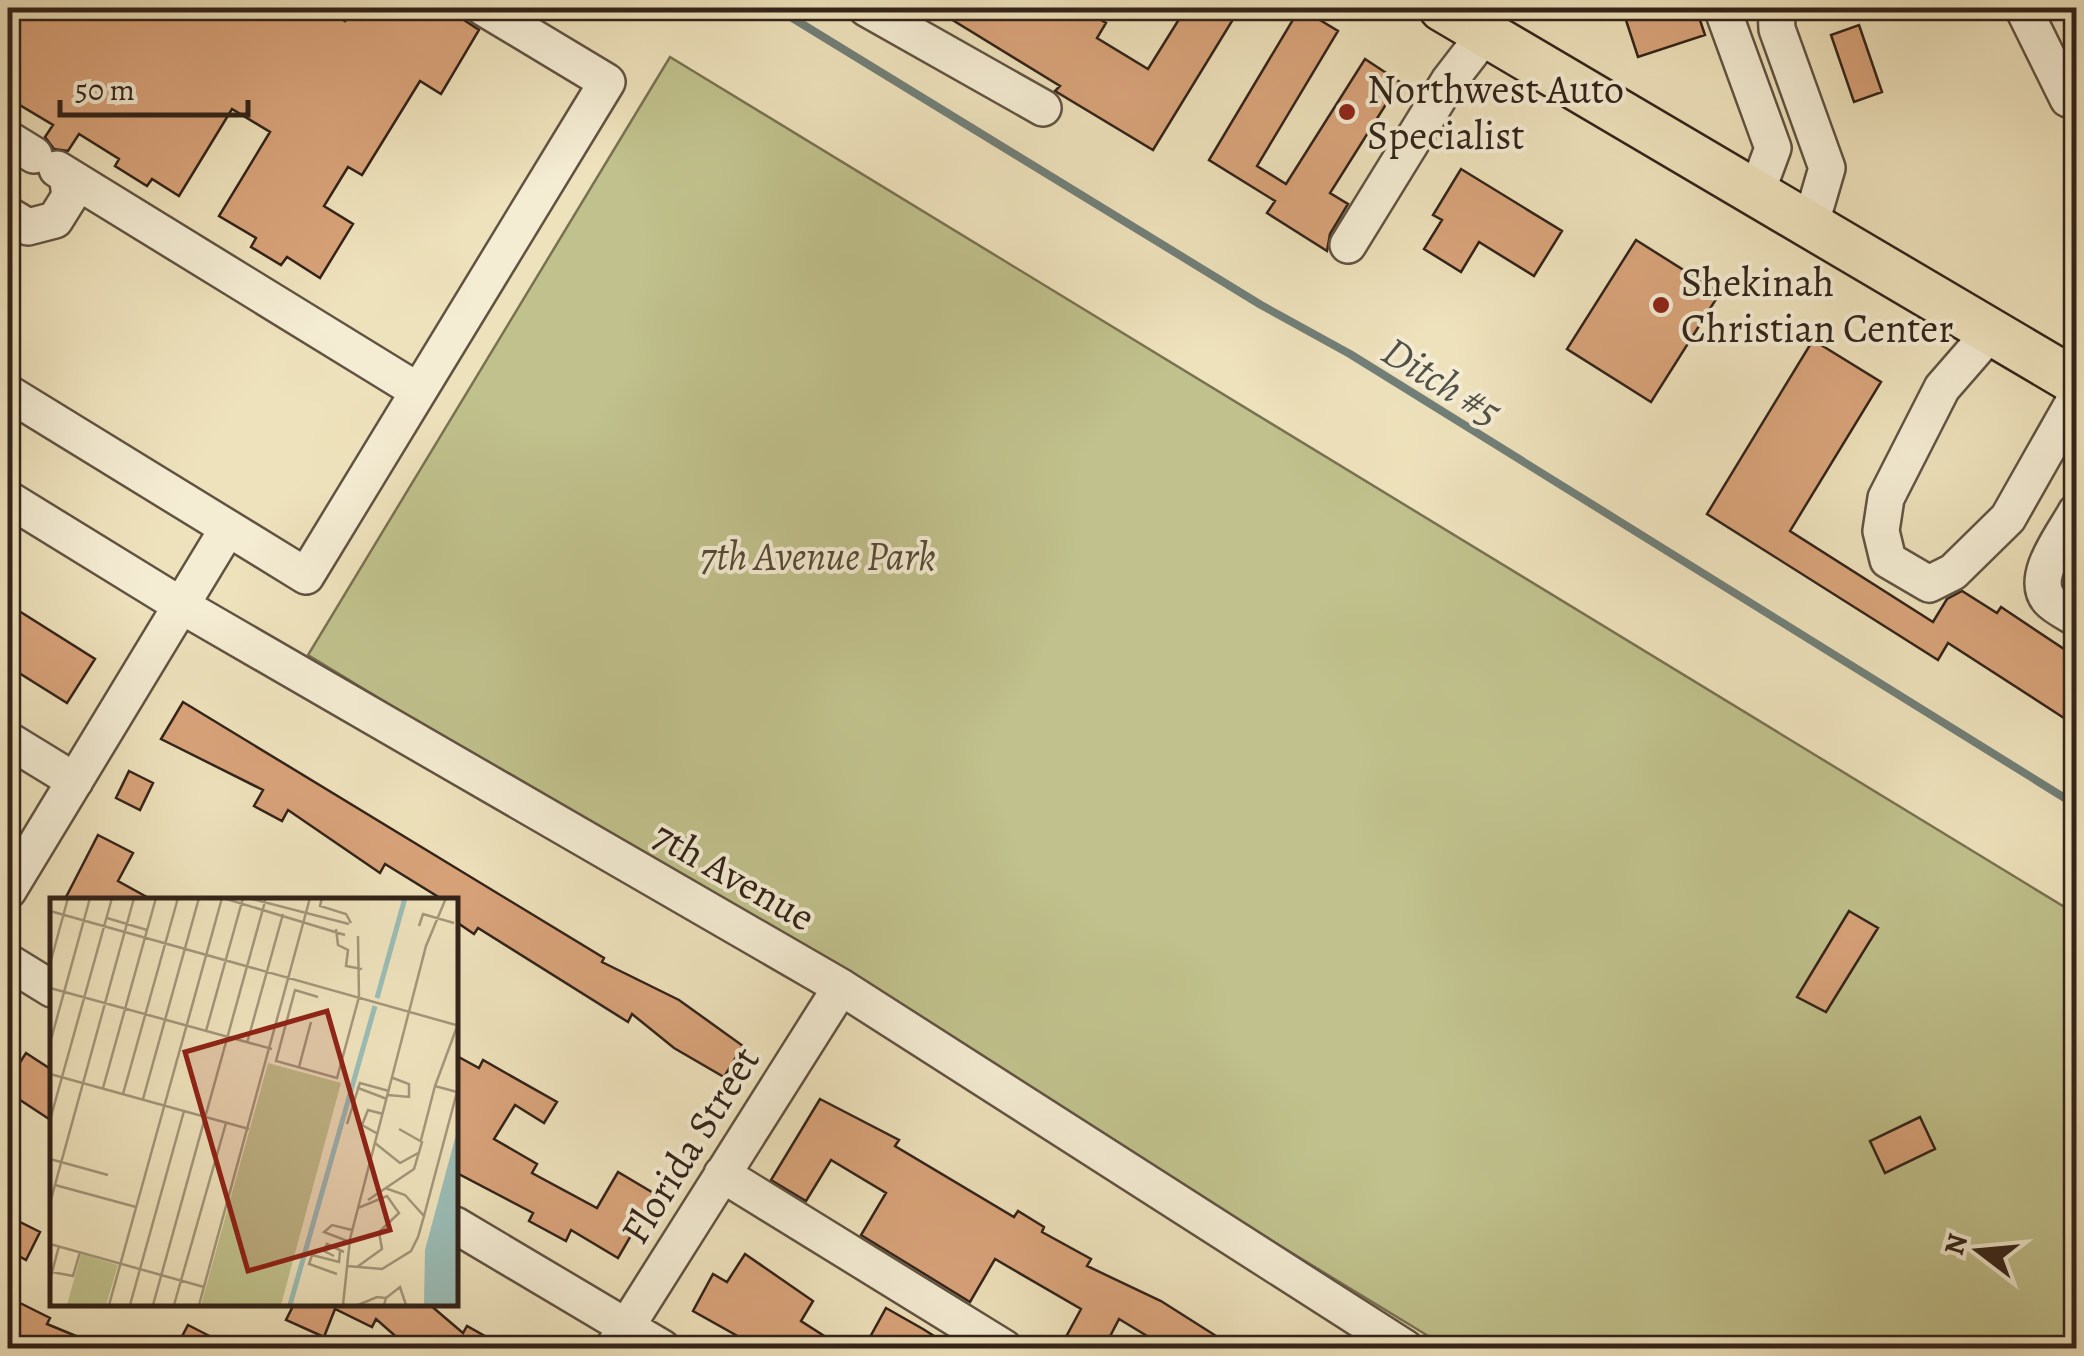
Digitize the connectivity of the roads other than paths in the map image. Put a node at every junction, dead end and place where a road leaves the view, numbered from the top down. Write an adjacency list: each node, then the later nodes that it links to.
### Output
1 (484, 8): 17 (street)
2 (866, 8): 9 (street)
3 (1442, 8): 7 (main road)
4 (1722, 8): 11 (street)
5 (1776, 8): 13 (street)
6 (2023, 8): 8 (street)
7 (1486, 33): 11 (main road); 14 (street)
8 (2076, 100)
9 (1043, 108)
10 (34, 160): 12 (street); 17 (street)
11 (1756, 194): 13 (main road)
12 (10, 223)
13 (1810, 226): 15 (main road)
14 (1348, 245)
15 (1990, 334): 16 (main road); 19 (street)
16 (2076, 382)
17 (418, 392): 22 (street)
18 (8, 393): 22 (street)
19 (2076, 398)
20 (8, 498): 23 (street, 7th Avenue)
21 (2076, 512): 24 (street)
22 (228, 528): 23 (street)
23 (182, 606): 26 (street); 29 (street, 7th Avenue)
24 (2076, 618)
25 (8, 740): 26 (street)
26 (75, 781): 27 (street)
27 (8, 891)
28 (8, 962): 30 (street)
29 (841, 987): 31 (street, Florida Street); 36 (street, 7th Avenue)
30 (50, 988)
31 (722, 1174): 33 (street, Florida Street); 35 (street)
32 (458, 1228): 33 (street)
33 (619, 1337): 34 (street)
34 (662, 1348)
35 (1004, 1348)
36 (1405, 1348)

